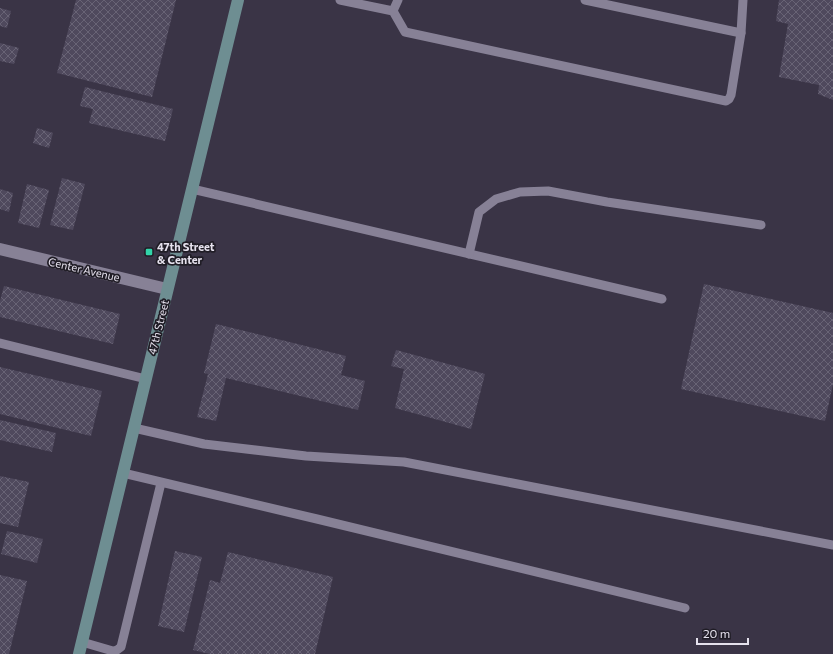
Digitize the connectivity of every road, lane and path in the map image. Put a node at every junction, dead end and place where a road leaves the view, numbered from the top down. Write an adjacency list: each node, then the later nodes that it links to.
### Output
1 (238, 0): 8 (main road, 47th Street)
2 (340, 0): 6 (lane)
3 (398, 0): 6 (lane)
4 (585, 0): 7 (lane)
5 (743, 0): 7 (lane)
6 (393, 11): 7 (lane)
7 (741, 33)
8 (192, 189): 11 (lane); 12 (main road, 47th Street)
9 (761, 225): 11 (lane)
10 (0, 249): 12 (street, Center Avenue)
11 (469, 254): 13 (lane)
12 (168, 289): 15 (main road, 47th Street)
13 (662, 299)
14 (0, 343): 15 (lane)
15 (146, 379): 16 (main road, 47th Street)
16 (134, 428): 17 (main road, 47th Street); 19 (lane)
17 (123, 473): 18 (lane); 21 (main road, 47th Street)
18 (161, 483): 20 (lane); 21 (lane)
19 (833, 545)
20 (685, 608)
21 (82, 642): 22 (main road, 47th Street)
22 (79, 654)

